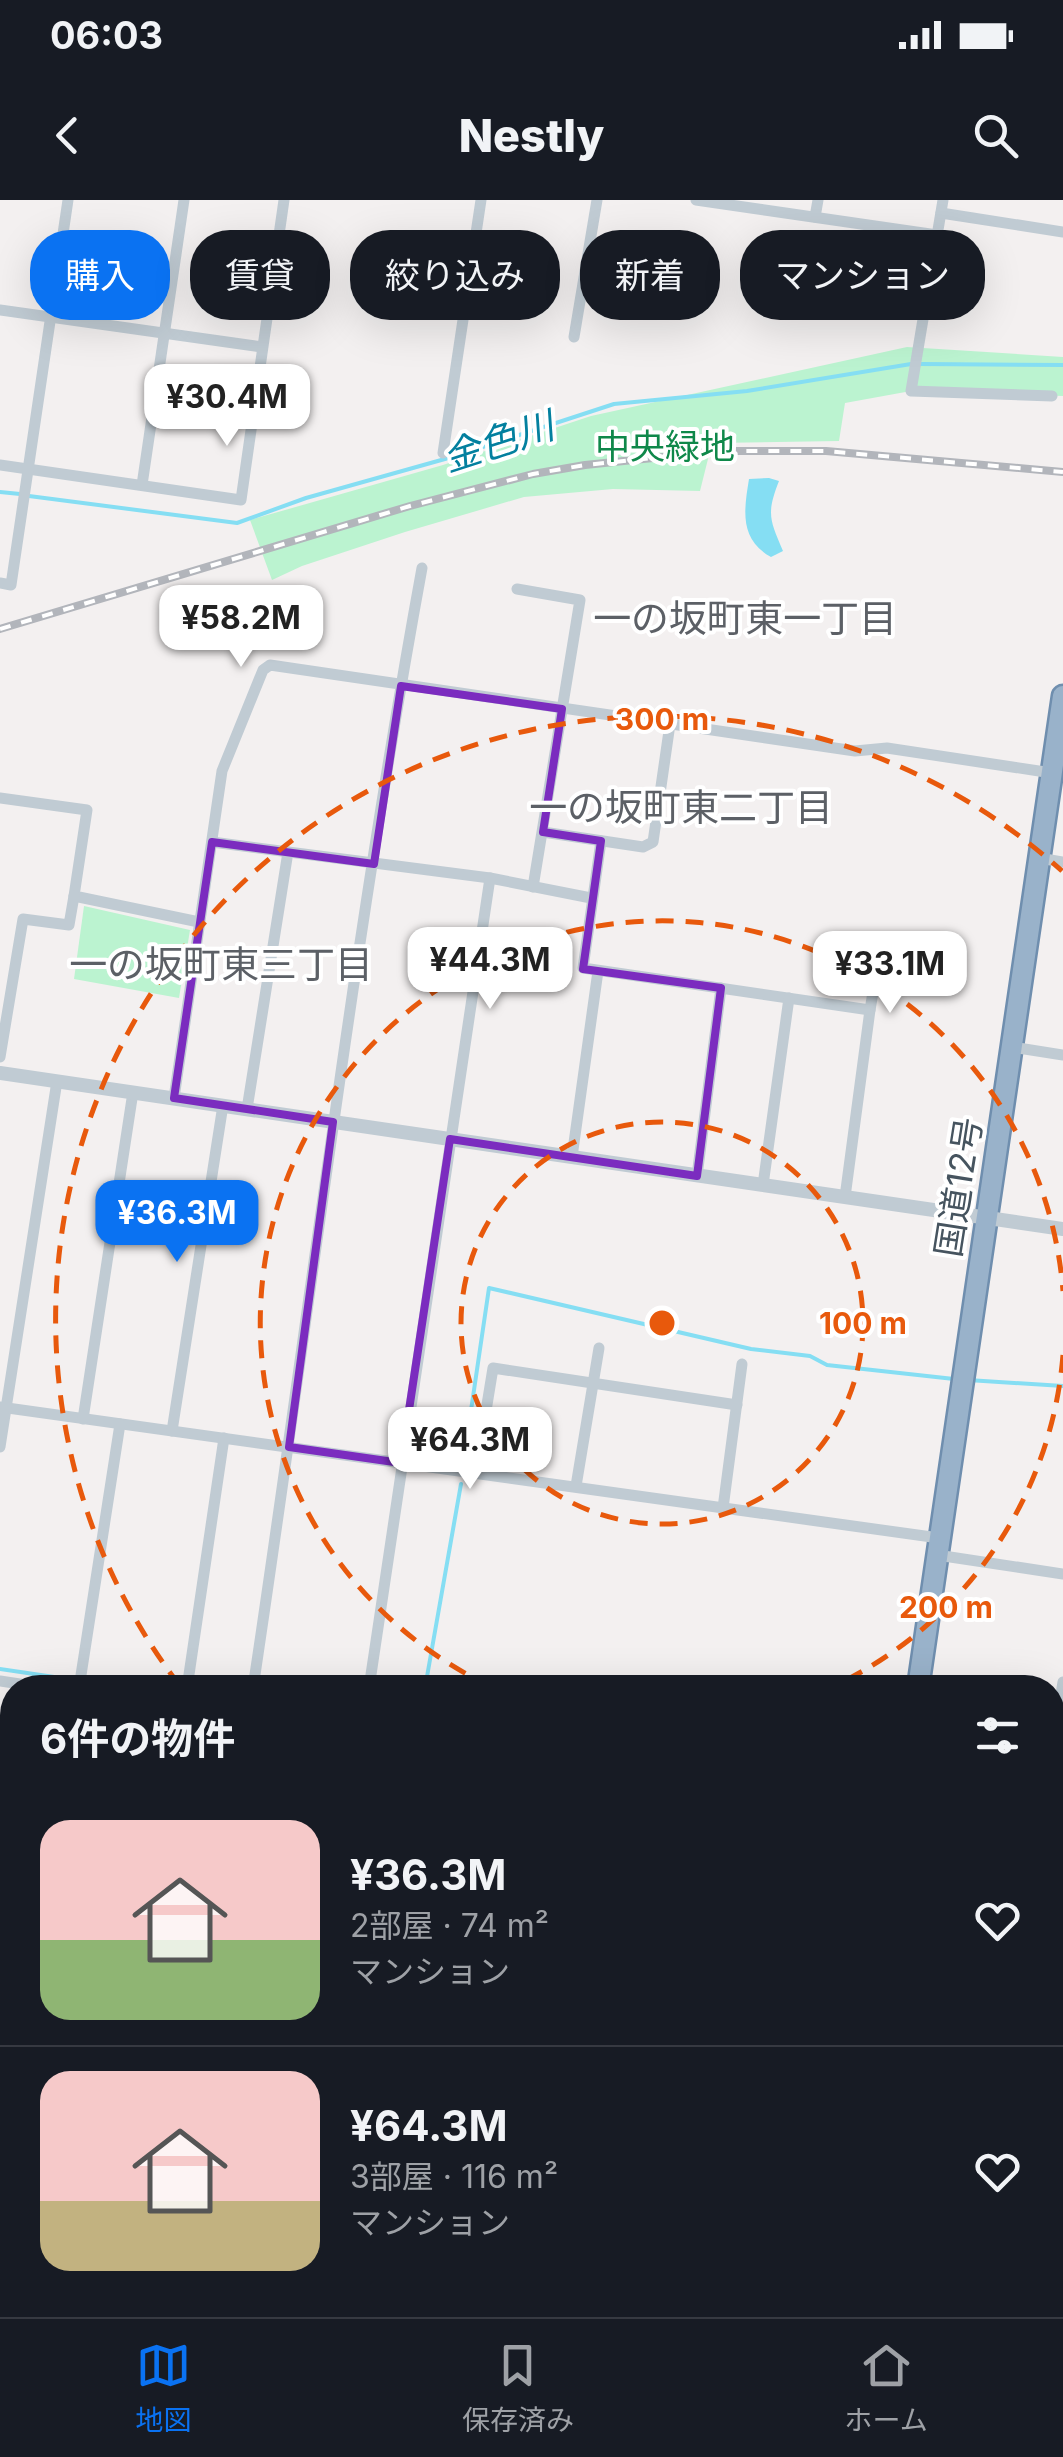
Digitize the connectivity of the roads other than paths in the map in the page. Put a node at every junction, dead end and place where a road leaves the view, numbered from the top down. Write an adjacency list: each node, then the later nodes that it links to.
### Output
1 (68, 200): 10 (street)
2 (184, 200): 18 (street)
3 (284, 200): 20 (street)
4 (482, 200): 22 (street)
5 (597, 200): 19 (street)
6 (818, 200): 9 (street)
7 (703, 201): 9 (street)
8 (942, 206): 12 (street)
9 (815, 217): 11 (street)
10 (64, 230)
11 (904, 230)
12 (1063, 232)
13 (0, 310): 14 (street)
14 (30, 315)
15 (51, 320): 24 (street)
16 (67, 320): 18 (street)
17 (924, 320): 21 (street)
18 (163, 332): 20 (street); 25 (street)
19 (574, 337)
20 (262, 347): 25 (street)
21 (1052, 396)
22 (442, 453)
23 (0, 464): 24 (street)
24 (30, 469): 25 (street); 27 (street)
25 (142, 485)
26 (422, 568): 29 (street)
27 (0, 582)
28 (518, 589): 31 (street)
29 (401, 686): 31 (street); 37 (street); 41 (street)
30 (1063, 696): 33 (highway, 国道12号)
31 (562, 709): 32 (street); 35 (street)
32 (670, 724): 33 (street); 36 (street)
33 (1052, 773): 39 (highway, 国道12号)
34 (0, 798): 44 (street)
35 (543, 832): 36 (street); 43 (street)
36 (601, 841): 45 (street)
37 (212, 842): 38 (street); 46 (street)
38 (288, 852): 41 (street); 60 (street)
39 (1039, 858): 40 (street); 52 (highway, 国道12号)
40 (1063, 862)
41 (374, 864): 42 (street); 61 (street)
42 (490, 878): 43 (street); 62 (street)
43 (533, 887): 45 (street)
44 (74, 896): 46 (street); 54 (street)
45 (591, 898): 48 (street)
46 (199, 922): 58 (street)
47 (960, 951): 51 (street)
48 (598, 971): 49 (street); 63 (street)
49 (721, 988): 50 (street); 64 (street)
50 (789, 998): 51 (street); 65 (street)
51 (870, 1010): 66 (street)
52 (1012, 1047): 53 (street); 67 (highway, 国道12号)
53 (1063, 1055)
54 (0, 1056)
55 (0, 1073): 56 (street)
56 (57, 1081): 57 (street); 73 (street)
57 (133, 1092): 58 (street); 74 (street)
58 (174, 1098): 59 (street)
59 (223, 1106): 60 (street); 76 (street)
60 (247, 1109): 61 (street)
61 (334, 1122): 62 (street); 79 (street)
62 (450, 1139): 63 (street); 80 (street)
63 (572, 1157): 64 (street)
64 (697, 1176): 65 (street)
65 (763, 1185): 66 (street)
66 (845, 1197): 67 (street)
67 (986, 1218): 68 (street); 84 (highway, 国道12号)
68 (1063, 1230)
69 (598, 1348): 71 (street)
70 (742, 1364): 72 (street)
71 (592, 1383): 72 (street); 81 (street); 82 (street)
72 (737, 1405): 83 (street)
73 (3, 1407): 74 (street); 78 (street)
74 (84, 1419): 75 (street)
75 (120, 1424): 76 (street); 86 (street)
76 (172, 1431): 77 (street)
77 (224, 1438): 79 (street); 87 (street)
78 (0, 1447)
79 (289, 1448): 80 (street); 88 (street)
80 (402, 1463): 81 (street); 89 (street)
81 (476, 1472): 82 (street)
82 (576, 1486): 83 (street)
83 (723, 1508): 84 (street)
84 (938, 1546): 85 (street); 90 (highway, 国道12号)
85 (1063, 1574)
86 (81, 1675)
87 (189, 1675)
88 (255, 1675)
89 (372, 1675)
90 (920, 1675)

